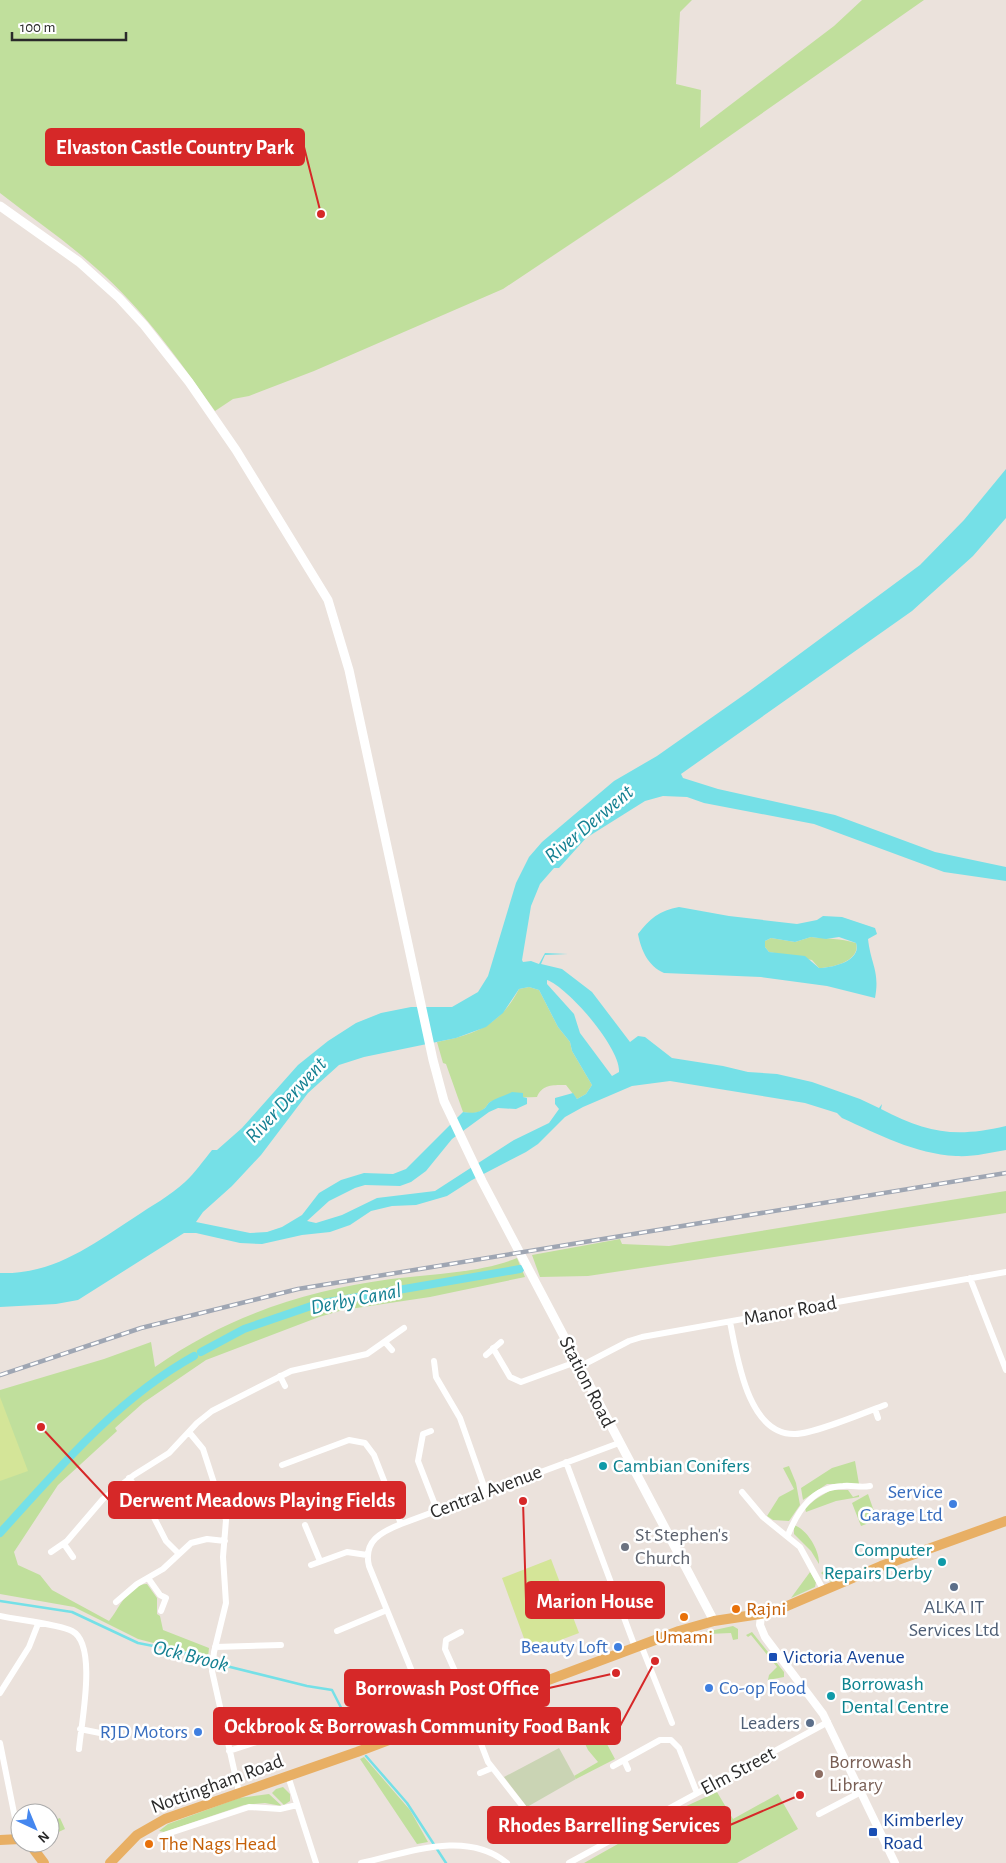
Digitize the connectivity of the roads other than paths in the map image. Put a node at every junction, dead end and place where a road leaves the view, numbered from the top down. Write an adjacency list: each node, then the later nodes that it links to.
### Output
1 (0, 206): 12 (main road, Station Road)
2 (1006, 1272): 3 (street, Manor Road)
3 (970, 1278): 4 (street, Manor Road); 13 (street)
4 (730, 1322): 12 (street, Manor Road); 17 (street)
5 (404, 1328): 6 (street)
6 (385, 1342): 9 (street); 14 (street)
7 (501, 1342): 8 (street)
8 (493, 1348): 10 (street); 12 (street, Manor Road)
9 (392, 1350)
10 (486, 1354)
11 (434, 1361): 26 (street)
12 (578, 1364): 21 (main road, Station Road)
13 (1006, 1370)
14 (280, 1376): 15 (street); 20 (street)
15 (285, 1386)
16 (885, 1405): 17 (street)
17 (875, 1408): 18 (street)
18 (878, 1418)
19 (431, 1431): 28 (street)
20 (189, 1432): 24 (street); 33 (street)
21 (619, 1443): 22 (street, Central Avenue); 48 (main road, Station Road)
22 (566, 1462): 26 (street, Central Avenue); 53 (street)
23 (282, 1465): 30 (street)
24 (129, 1478): 34 (street); 36 (street)
25 (870, 1486): 32 (street)
26 (486, 1492): 28 (street, Central Avenue)
27 (742, 1492): 32 (street)
28 (437, 1510): 30 (street, Central Avenue)
29 (1006, 1521): 42 (main road, Nottingham Road)
30 (402, 1524): 37 (street, Central Avenue)
31 (305, 1525): 39 (street)
32 (788, 1535): 42 (street)
33 (225, 1541): 36 (street); 54 (street)
34 (64, 1544): 35 (street); 38 (street)
35 (51, 1552)
36 (178, 1554): 41 (street)
37 (367, 1555): 39 (street); 44 (street)
38 (73, 1557)
39 (320, 1561): 40 (street)
40 (311, 1565)
41 (148, 1578): 43 (street); 45 (street)
42 (824, 1590): 46 (main road, Nottingham Road)
43 (116, 1602)
44 (387, 1610): 50 (street); 55 (street)
45 (161, 1611)
46 (761, 1615): 48 (main road, Nottingham Road); 60 (street)
47 (0, 1616): 49 (street)
48 (714, 1621): 53 (main road, Nottingham Road)
49 (38, 1624): 56 (street); 63 (street)
50 (337, 1631)
51 (461, 1632): 58 (street)
52 (281, 1645): 54 (street)
53 (638, 1646): 58 (main road, Nottingham Road); 62 (street)
54 (216, 1647): 67 (street)
55 (416, 1678): 57 (street); 61 (street)
56 (0, 1693)
57 (364, 1697)
58 (470, 1710): 61 (main road, Nottingham Road); 70 (street)
59 (305, 1714): 67 (street)
60 (828, 1722): 75 (street); 76 (street, Elm Street)
61 (433, 1723): 73 (main road, Nottingham Road)
62 (672, 1723)
63 (80, 1729): 64 (street); 66 (street)
64 (100, 1733)
65 (0, 1743): 77 (street)
66 (79, 1749)
67 (229, 1752): 74 (street)
68 (624, 1760): 69 (street); 71 (street); 76 (street)
69 (613, 1766)
70 (492, 1768): 72 (street); 80 (street)
71 (628, 1769)
72 (480, 1773)
73 (288, 1776): 74 (main road, Nottingham Road); 78 (street)
74 (239, 1792): 85 (main road, Nottingham Road)
75 (861, 1792): 79 (street); 84 (street)
76 (697, 1793): 89 (street, Elm Street)
77 (12, 1803)
78 (297, 1805): 81 (street, Nottingham Road); 86 (street)
79 (820, 1814)
80 (538, 1819)
81 (170, 1833): 82 (street, Nottingham Road); 83 (street, Nottingham Road)
82 (161, 1836)
83 (173, 1842)
84 (893, 1862)
85 (110, 1863)
86 (316, 1863)
87 (362, 1863): 88 (street)
88 (507, 1863)
89 (569, 1863)

